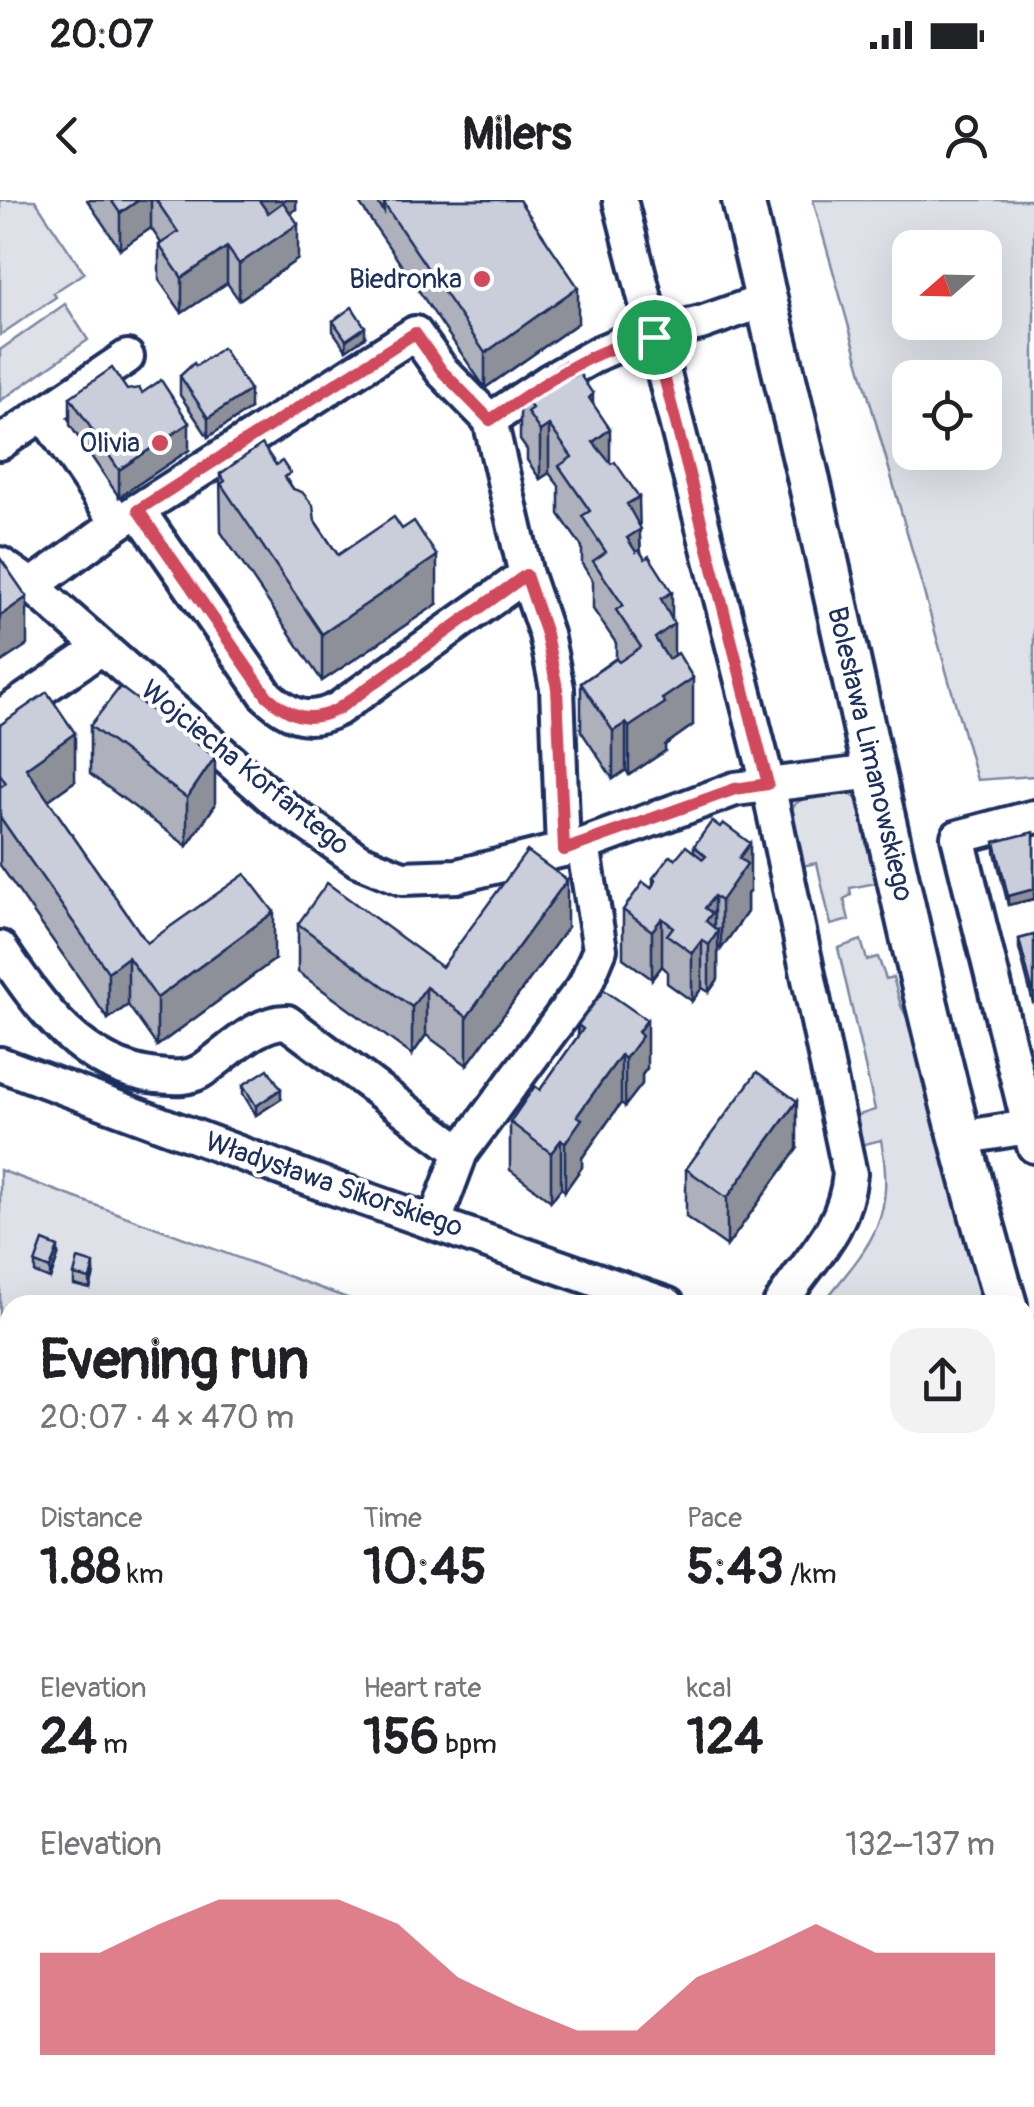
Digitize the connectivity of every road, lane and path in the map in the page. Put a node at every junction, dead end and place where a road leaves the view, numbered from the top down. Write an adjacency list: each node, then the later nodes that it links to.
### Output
1 (620, 200): 4 (street)
2 (743, 200): 3 (main road, Bolesława Limanowskiego)
3 (766, 300): 4 (street); 15 (main road, Bolesława Limanowskiego)
4 (654, 337): 7 (street); 16 (street)
5 (127, 356): 6 (street)
6 (44, 414): 8 (street); 9 (street)
7 (490, 420): 9 (street); 11 (street)
8 (0, 443)
9 (128, 516): 11 (street); 12 (street)
10 (0, 564): 12 (street, Wojciecha Korfantego)
11 (526, 575): 18 (street)
12 (32, 586): 13 (street, Wojciecha Korfantego)
13 (100, 649): 14 (street); 18 (street, Wojciecha Korfantego)
14 (0, 717)
15 (873, 772): 16 (street, Wojciecha Korfantego); 22 (main road, Bolesława Limanowskiego)
16 (768, 784): 18 (street, Wojciecha Korfantego); 26 (street)
17 (1034, 817): 21 (street)
18 (573, 847): 23 (street)
19 (0, 948): 23 (street)
20 (0, 1064): 24 (street, Władysława Sikorskiego)
21 (1032, 1133): 22 (street)
22 (960, 1138): 27 (main road, Bolesława Limanowskiego)
23 (461, 1152): 24 (street)
24 (435, 1220): 25 (street, Władysława Sikorskiego)
25 (641, 1295)
26 (787, 1295)
27 (1003, 1295)

